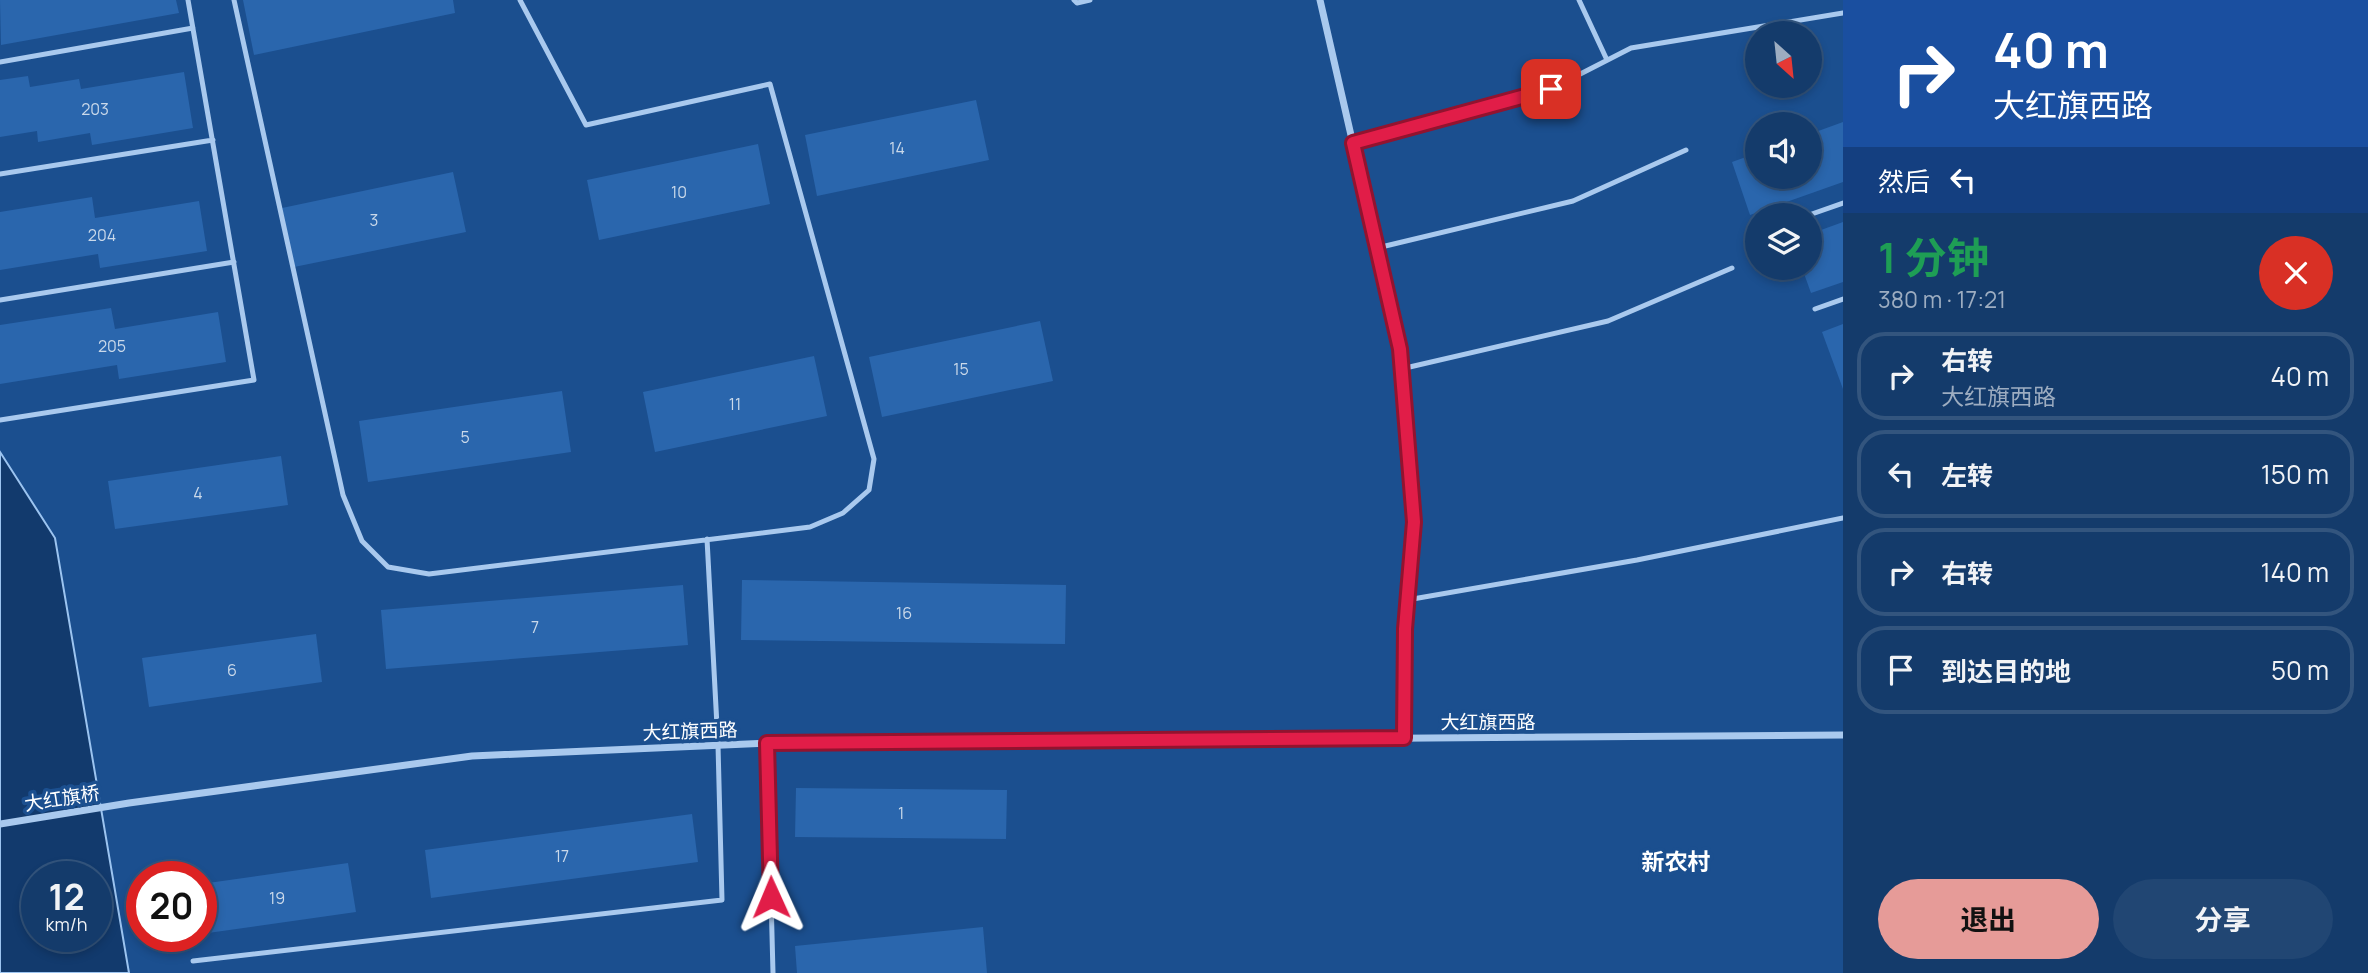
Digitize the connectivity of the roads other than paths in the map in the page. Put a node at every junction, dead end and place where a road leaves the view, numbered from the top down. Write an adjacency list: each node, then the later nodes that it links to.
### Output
1 (188, 0): 9 (lane)
2 (234, 0): 27 (lane)
3 (520, 0): 27 (lane)
4 (1074, 0): 5 (lane)
5 (1090, 0)
6 (1320, 0): 13 (street)
7 (1579, 0): 10 (lane)
8 (1843, 13): 10 (lane)
9 (193, 28): 11 (lane); 12 (lane)
10 (1607, 60): 13 (lane)
11 (0, 62)
12 (212, 140): 15 (lane); 19 (lane)
13 (1353, 143): 18 (street)
14 (1686, 150): 18 (lane)
15 (0, 174)
16 (1843, 203): 17 (lane)
17 (1822, 210)
18 (1377, 248): 24 (street)
19 (234, 262): 22 (lane); 25 (lane)
20 (1732, 268): 24 (lane)
21 (1843, 299): 23 (lane)
22 (0, 300)
23 (1815, 309)
24 (1401, 369): 28 (street)
25 (0, 420)
26 (1843, 518): 28 (lane)
27 (708, 539): 32 (lane)
28 (1407, 600): 30 (street)
29 (1843, 735): 30 (street, 大红旗西路)
30 (1404, 738): 31 (street, 大红旗西路)
31 (767, 743): 32 (street, 大红旗西路); 36 (lane)
32 (718, 745): 33 (street, 大红旗西路); 35 (lane)
33 (129, 803): 34 (street, 大红旗桥)
34 (0, 824)
35 (193, 961)
36 (772, 973)

